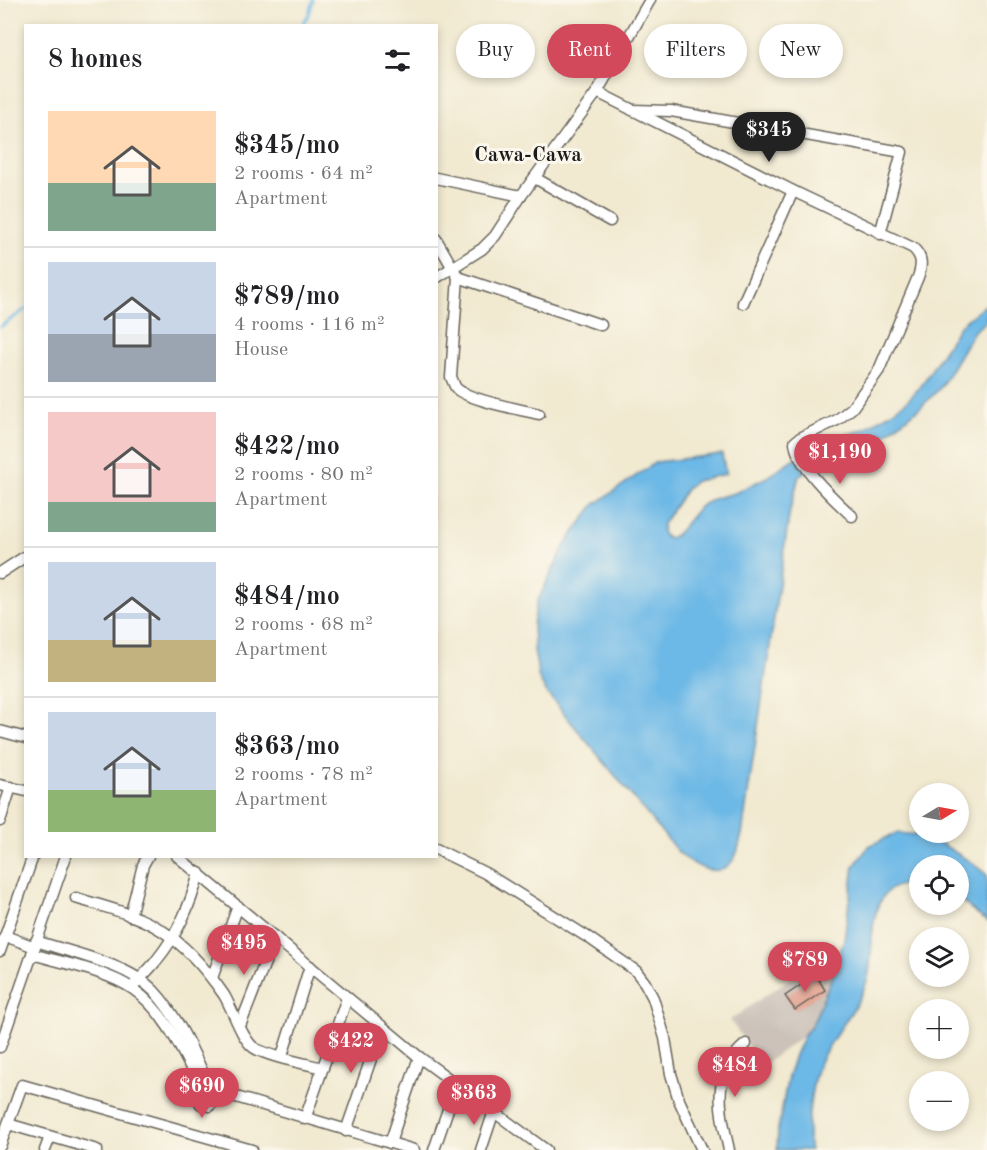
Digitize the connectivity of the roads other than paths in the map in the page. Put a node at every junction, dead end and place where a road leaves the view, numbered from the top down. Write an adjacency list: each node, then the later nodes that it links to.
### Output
1 (650, 0): 2 (street)
2 (597, 92): 3 (street); 5 (street)
3 (632, 110): 6 (street); 9 (street)
4 (438, 178): 7 (street)
5 (535, 178): 7 (street); 8 (street)
6 (793, 192): 9 (street); 13 (street)
7 (521, 196): 11 (street)
8 (610, 221)
9 (880, 234): 16 (street)
10 (438, 242): 11 (street)
11 (455, 272): 12 (street); 14 (street); 15 (street)
12 (438, 277)
13 (743, 303)
14 (601, 326)
15 (539, 414)
16 (852, 516)
17 (24, 557): 18 (street)
18 (0, 573)
19 (0, 731): 20 (street)
20 (24, 737)
21 (0, 785): 22 (street)
22 (11, 788): 23 (street); 24 (street)
23 (24, 791)
24 (0, 821)
25 (438, 850): 66 (street)
26 (32, 858): 34 (street)
27 (65, 858): 37 (street)
28 (147, 858): 33 (street)
29 (180, 858): 30 (street)
30 (199, 873): 32 (street); 36 (street)
31 (76, 897): 33 (street)
32 (238, 906): 35 (street); 40 (street)
33 (130, 916): 36 (street)
34 (5, 936): 37 (street); 38 (street)
35 (275, 937): 39 (street); 43 (street)
36 (173, 938): 40 (street); 41 (street)
37 (35, 947): 41 (street); 46 (street)
38 (0, 951)
39 (310, 966): 42 (street); 47 (street)
40 (212, 978): 43 (street)
41 (135, 984): 52 (street)
42 (347, 998): 44 (street); 49 (street)
43 (240, 1026): 47 (street)
44 (382, 1027): 48 (street); 54 (street)
45 (746, 1044): 67 (street)
46 (0, 1047)
47 (282, 1056): 49 (street)
48 (419, 1057): 50 (street); 56 (street)
49 (323, 1068): 52 (street)
50 (457, 1083): 51 (street); 63 (street)
51 (494, 1111): 57 (street); 64 (street)
52 (305, 1119): 54 (street)
53 (8, 1124): 55 (street); 58 (street); 61 (street)
54 (346, 1131): 56 (street)
55 (50, 1137): 59 (street); 60 (street)
56 (390, 1143): 62 (street)
57 (531, 1145): 65 (street)
58 (0, 1146)
59 (45, 1150)
60 (93, 1150)
61 (252, 1150)
62 (414, 1150)
63 (434, 1150)
64 (481, 1150)
65 (546, 1150)
66 (702, 1150)
67 (729, 1150)

